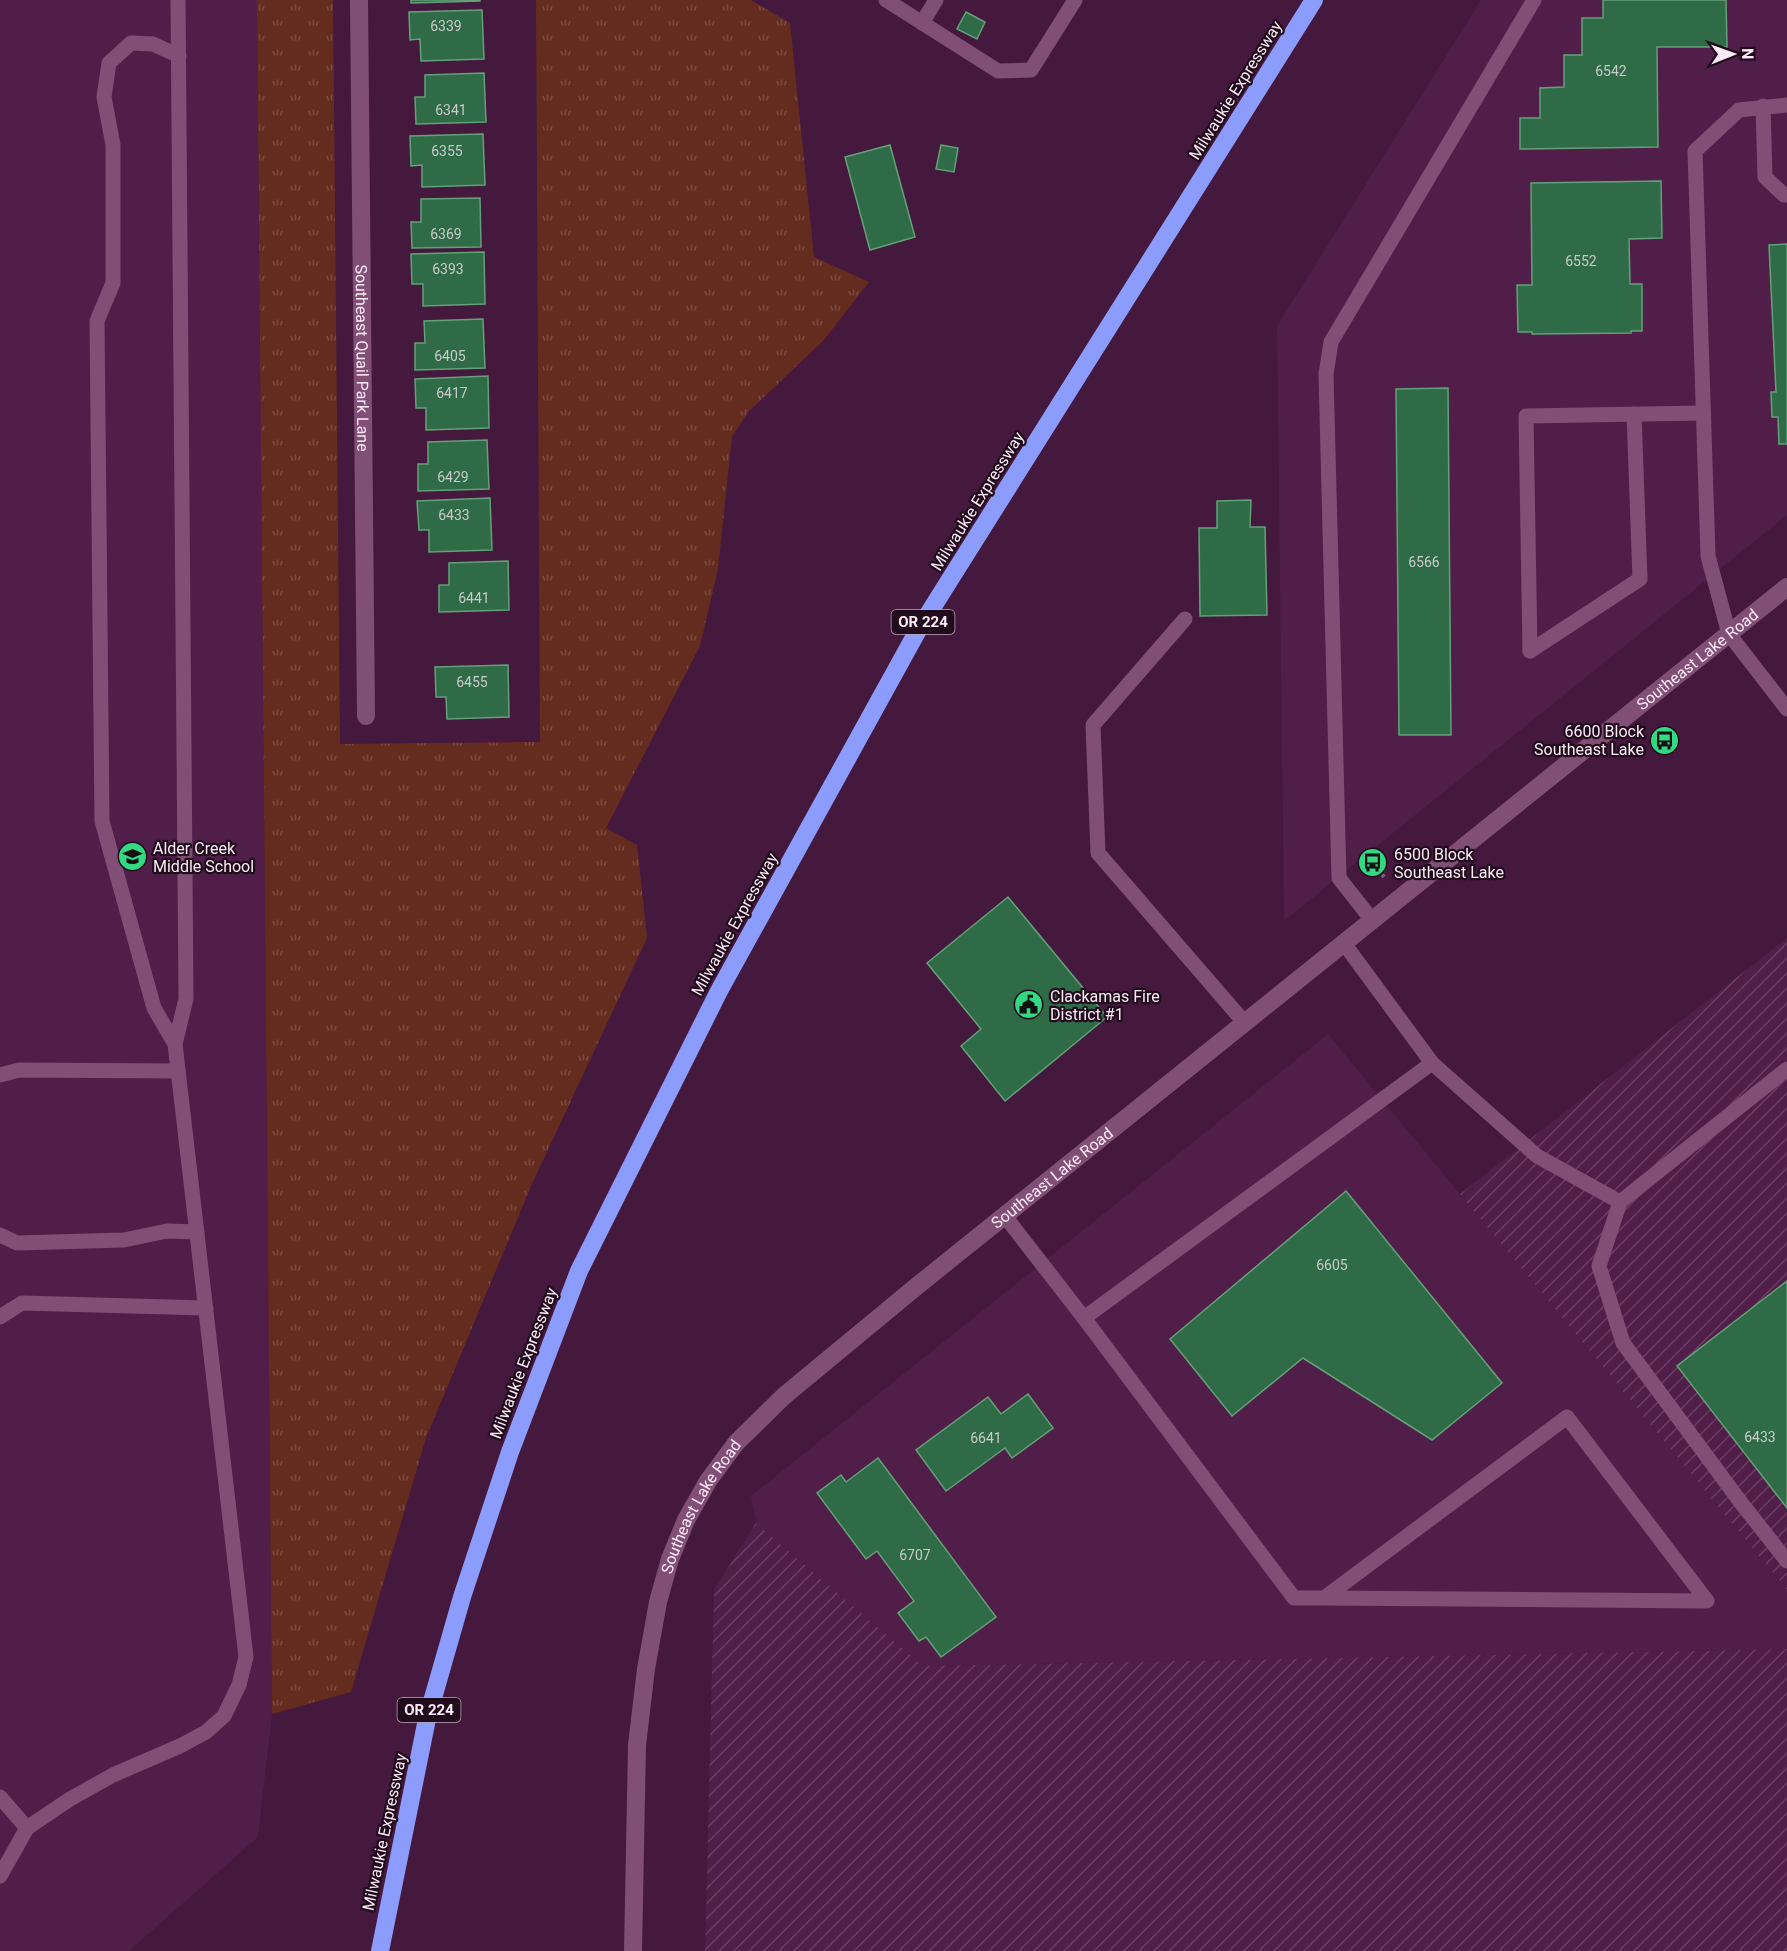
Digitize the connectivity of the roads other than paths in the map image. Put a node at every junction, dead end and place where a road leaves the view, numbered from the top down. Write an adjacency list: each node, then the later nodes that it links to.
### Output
1 (178, 0): 9 (lane)
2 (358, 0): 19 (street, Southeast Quail Park Lane)
3 (886, 0): 8 (lane)
4 (936, 0): 8 (lane)
5 (1075, 0): 8 (lane)
6 (1314, 0): 40 (highway, Milwaukie Expressway / OR 224)
7 (1534, 0): 20 (lane)
8 (922, 23)
9 (179, 56): 23 (lane); 23 (lane)
10 (1787, 105): 11 (lane)
11 (1763, 106): 12 (lane); 13 (lane)
12 (1787, 195)
13 (1703, 413): 14 (lane); 17 (lane)
14 (1634, 414): 14 (lane)
15 (1787, 587): 17 (street, Southeast Lake Road)
16 (1185, 619): 22 (lane)
17 (1729, 634): 18 (lane); 20 (street, Southeast Lake Road)
18 (1787, 709)
19 (366, 716)
20 (1372, 920): 21 (street, Southeast Lake Road)
21 (1343, 942): 22 (street, Southeast Lake Road); 24 (lane)
22 (1244, 1022): 29 (street, Southeast Lake Road)
23 (176, 1044): 26 (lane)
24 (1432, 1063): 28 (lane); 34 (lane)
25 (1787, 1069): 28 (lane)
26 (178, 1071): 27 (lane); 30 (lane)
27 (0, 1075)
28 (1620, 1202): 35 (lane)
29 (1004, 1215): 34 (lane); 41 (street, Southeast Lake Road)
30 (197, 1232): 31 (lane); 32 (lane)
31 (0, 1235)
32 (206, 1308): 33 (lane); 38 (lane)
33 (0, 1317)
34 (1084, 1318): 36 (lane)
35 (1787, 1561)
36 (1324, 1598): 36 (lane)
37 (0, 1797): 38 (lane)
38 (27, 1828): 39 (lane)
39 (0, 1876)
40 (380, 1951)
41 (633, 1951)

